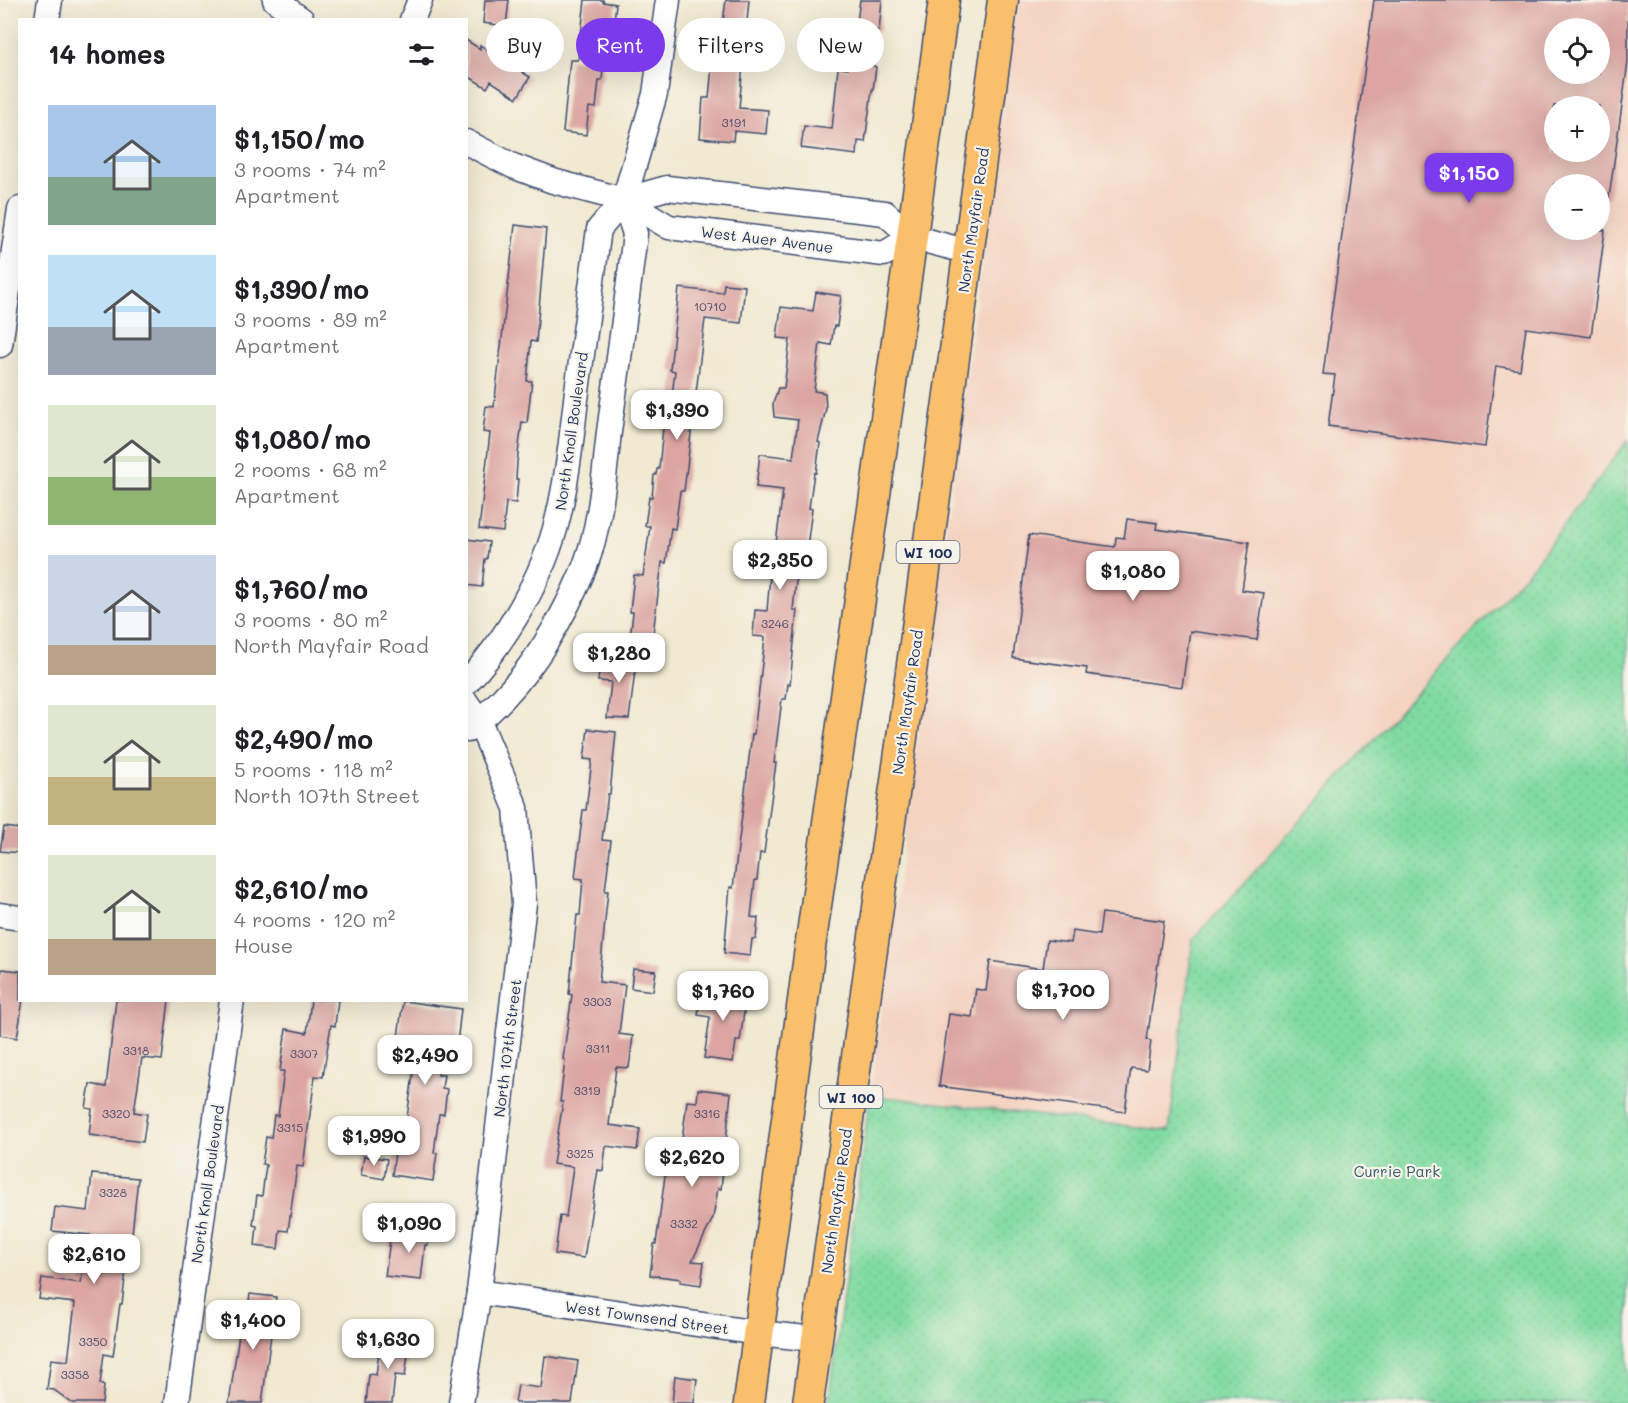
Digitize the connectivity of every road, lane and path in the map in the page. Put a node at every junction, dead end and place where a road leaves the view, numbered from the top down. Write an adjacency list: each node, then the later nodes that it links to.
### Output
1 (50, 0): 7 (street)
2 (274, 0): 8 (street)
3 (420, 0): 9 (street)
4 (668, 0): 11 (street, North Knoll Boulevard)
5 (944, 0): 13 (main road)
6 (1002, 0): 14 (main road, North Mayfair Road / WI 100)
7 (47, 18)
8 (299, 18)
9 (413, 18)
10 (468, 143): 11 (street, West Auer Avenue)
11 (624, 200): 13 (street); 13 (street, West Auer Avenue); 16 (street, North Knoll Boulevard); 17 (street)
12 (18, 223): 15 (street)
13 (912, 237): 14 (street); 22 (main road)
14 (969, 252): 23 (main road, North Mayfair Road / WI 100)
15 (0, 345)
16 (468, 681)
17 (471, 718): 21 (street, North 107th Street)
18 (0, 915): 19 (street)
19 (18, 918)
20 (232, 1002): 24 (street, North Knoll Boulevard)
21 (478, 1292): 22 (street, West Townsend Street); 25 (street, North 107th Street)
22 (758, 1333): 23 (street, West Townsend Street); 26 (main road)
23 (816, 1339): 27 (main road, North Mayfair Road / WI 100)
24 (177, 1403)
25 (461, 1403)
26 (749, 1403)
27 (808, 1403)

